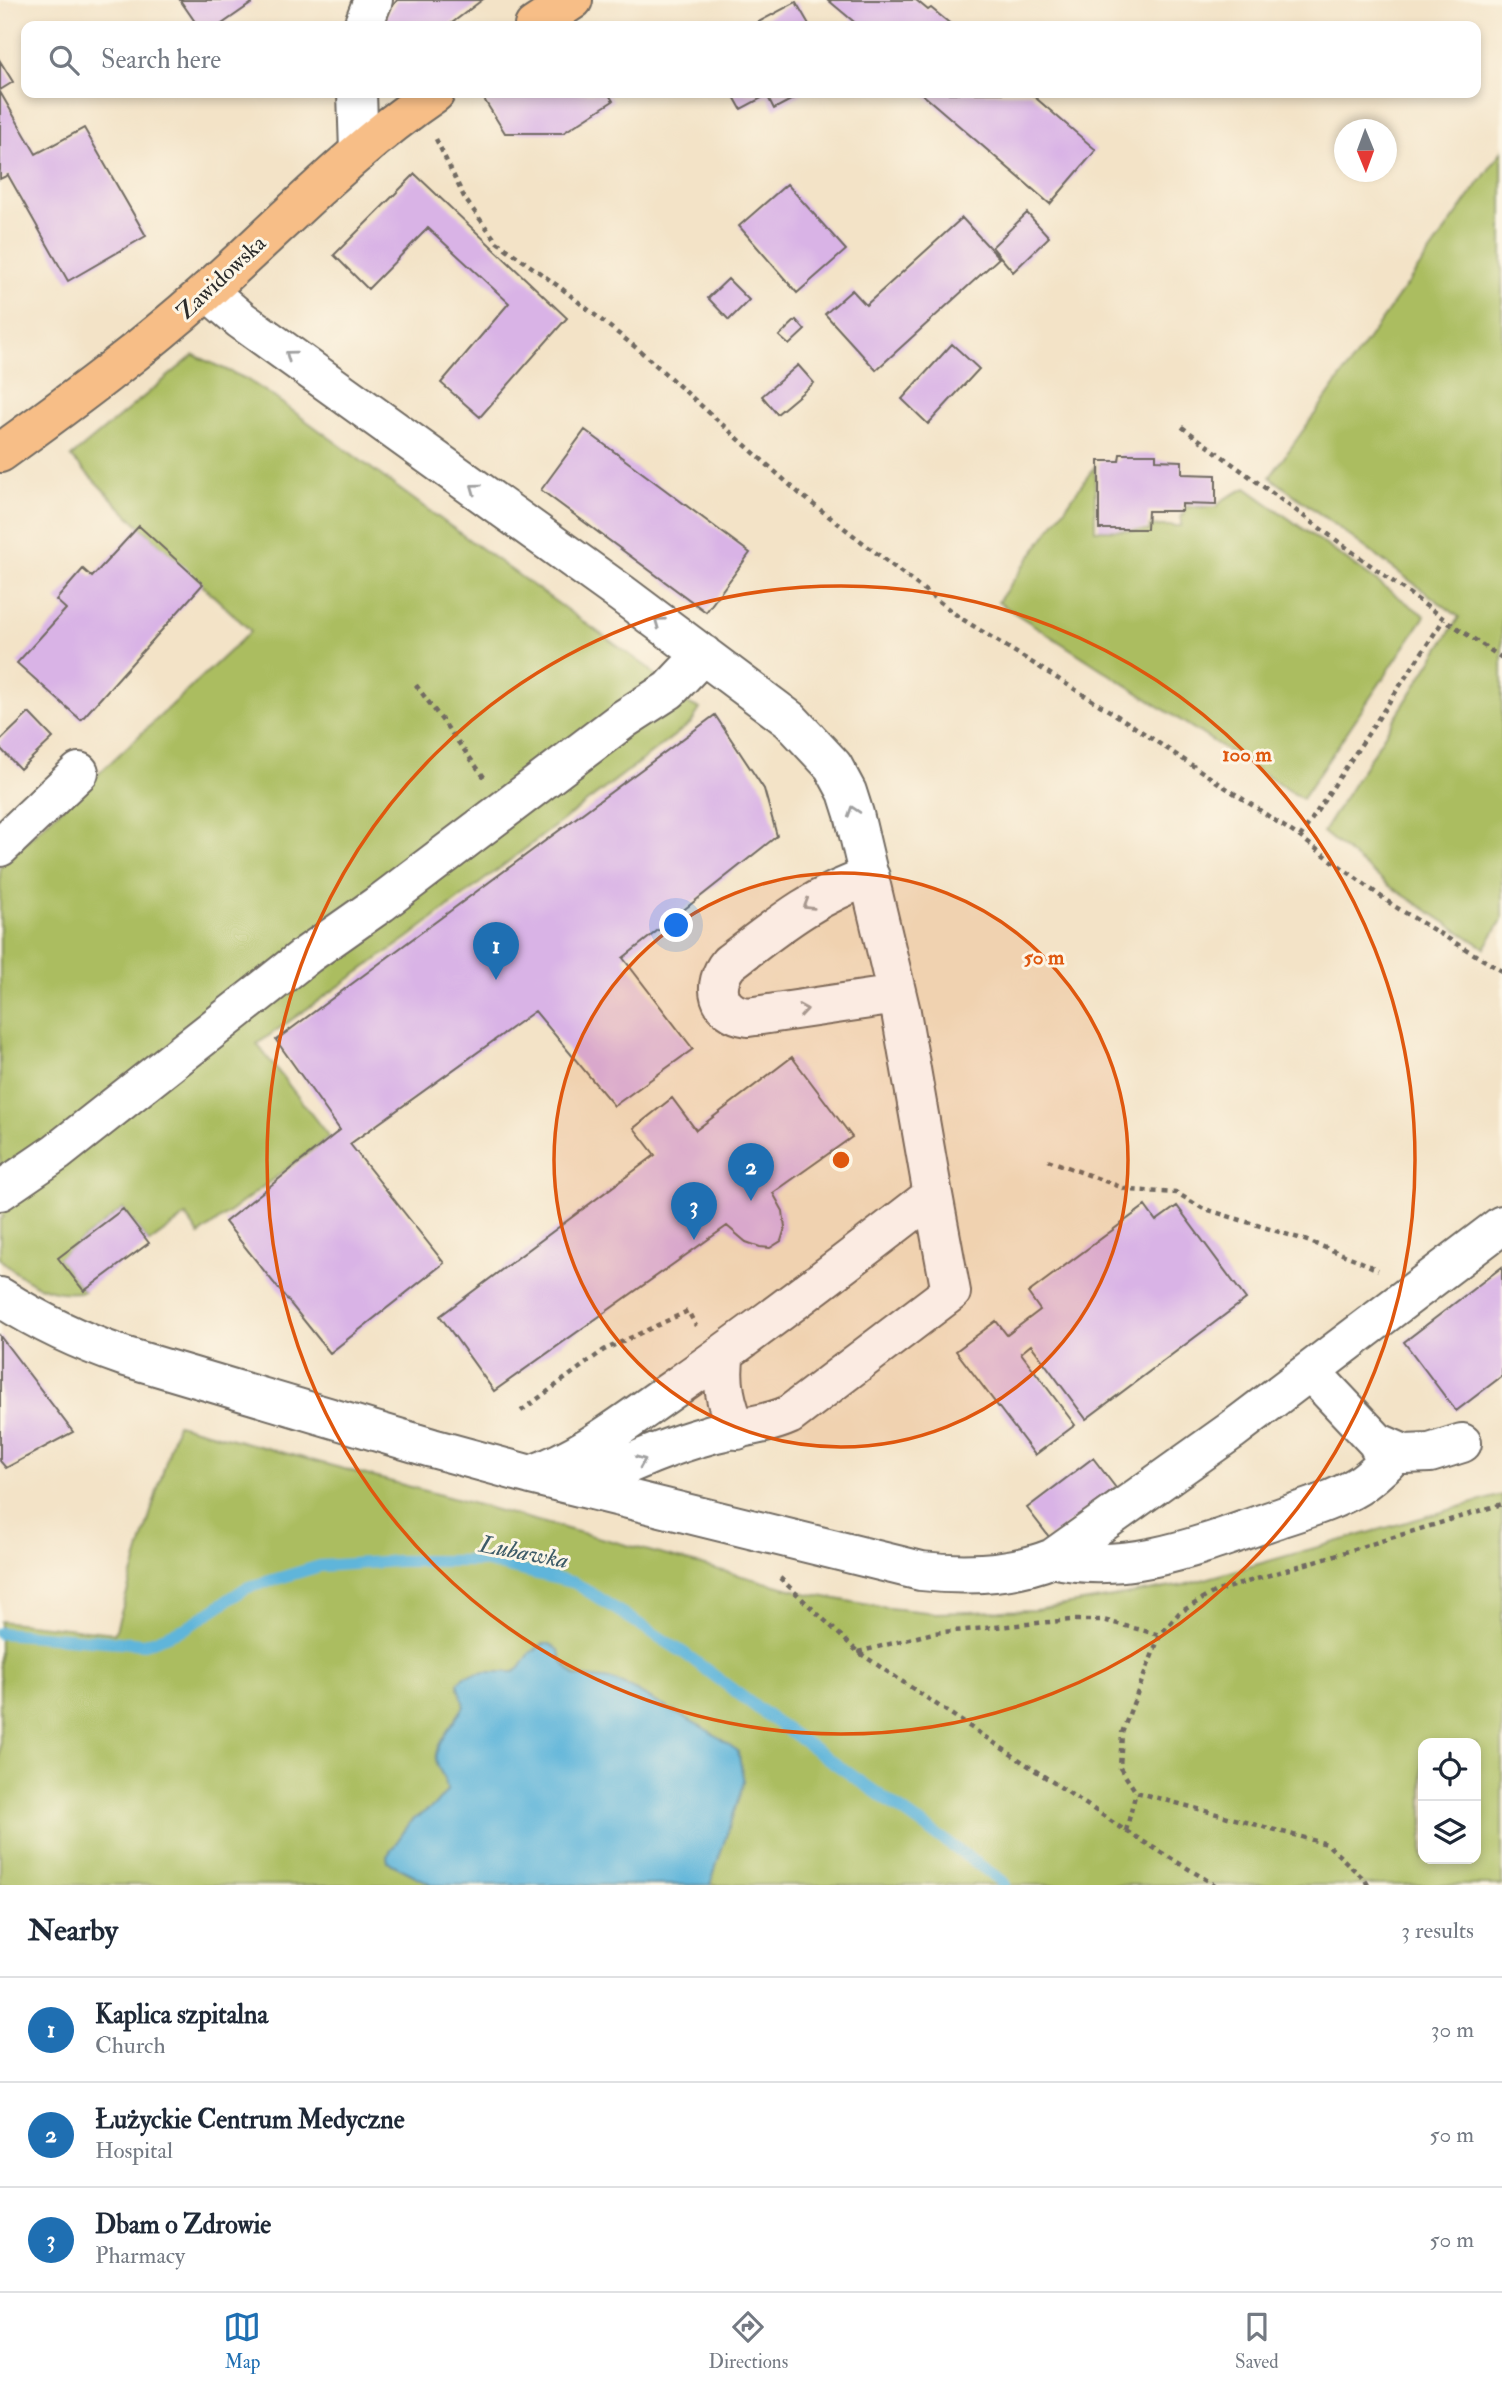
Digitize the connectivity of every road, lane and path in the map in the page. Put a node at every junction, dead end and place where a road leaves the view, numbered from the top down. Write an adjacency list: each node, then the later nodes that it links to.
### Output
1 (373, 0): 3 (street)
2 (573, 0): 4 (main road)
3 (365, 21)
4 (542, 21)
5 (357, 98): 7 (street)
6 (426, 99): 7 (main road, Zawidowska); 17 (path)
7 (359, 151): 8 (main road, Zawidowska)
8 (207, 291): 10 (main road, Zawidowska); 12 (street, one-way to 8)
9 (1182, 427): 11 (path)
10 (0, 453)
11 (1444, 619): 13 (path); 17 (path)
12 (703, 654): 16 (street); 19 (street, one-way to 12)
13 (1502, 658)
14 (416, 685): 16 (path)
15 (79, 772): 18 (street)
16 (507, 809): 23 (street)
17 (1300, 836): 20 (path)
18 (0, 847)
19 (870, 877): 21 (street); 21 (street, one-way to 21)
20 (1502, 971)
21 (897, 995): 24 (street)
22 (1048, 1160): 26 (path)
23 (0, 1191)
24 (933, 1195): 28 (street); 31 (street)
25 (1502, 1225): 26 (street)
26 (1416, 1290): 29 (street)
27 (0, 1297): 34 (street)
28 (719, 1357): 30 (path); 31 (street); 34 (street)
29 (1310, 1371): 32 (street); 37 (street)
30 (522, 1411)
31 (737, 1430): 35 (street, one-way to 31)
32 (1377, 1441): 33 (street); 37 (street)
33 (1462, 1443)
34 (531, 1475): 35 (street)
35 (577, 1486): 37 (street)
36 (1502, 1504): 39 (path)
37 (1054, 1558)
38 (776, 1574): 40 (path)
39 (1160, 1636): 40 (path); 41 (path)
40 (858, 1652): 42 (path)
41 (1136, 1792): 42 (path); 44 (path)
42 (1126, 1831): 43 (path)
43 (1215, 1885)
44 (1368, 1885)

